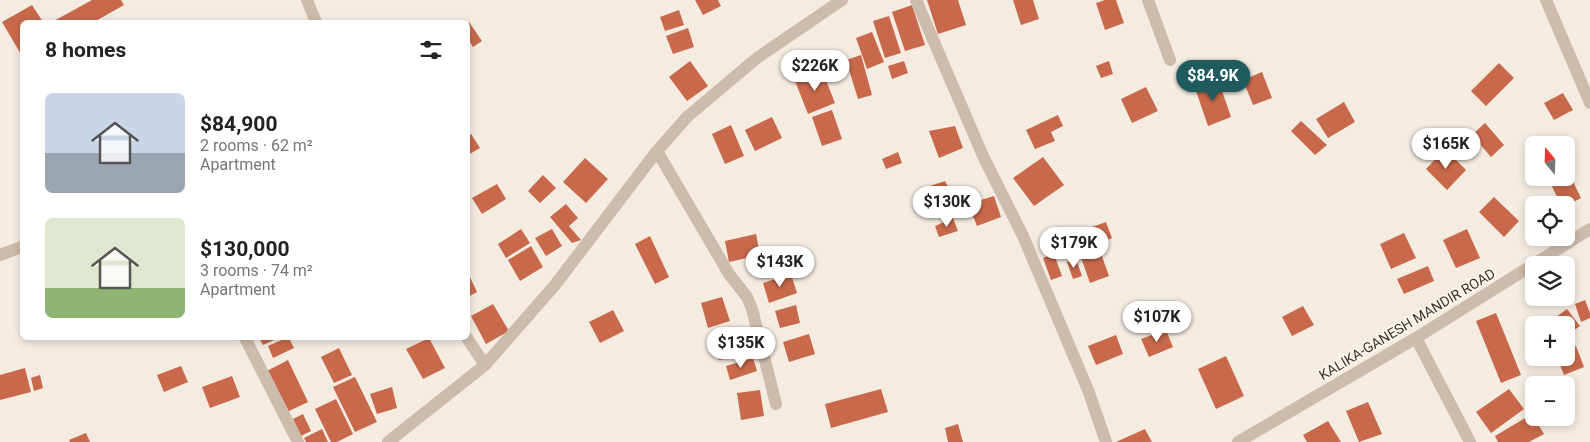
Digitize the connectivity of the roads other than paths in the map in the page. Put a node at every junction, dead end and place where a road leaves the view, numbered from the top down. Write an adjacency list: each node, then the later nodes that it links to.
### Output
1 (307, 0): 6 (street)
2 (842, 0): 9 (street)
3 (916, 0): 20 (street)
4 (1148, 0): 7 (street)
5 (1546, 0): 8 (street)
6 (315, 20)
7 (1170, 60)
8 (1590, 103)
9 (657, 151): 16 (street); 17 (street)
10 (1590, 229): 13 (street, KALIKA-GANESH MANDIR ROAD)
11 (20, 248): 12 (street)
12 (0, 255)
13 (1416, 338): 21 (street, KALIKA-GANESH MANDIR ROAD); 22 (street)
14 (246, 340): 18 (street)
15 (468, 340): 16 (street)
16 (485, 364): 19 (street)
17 (776, 404)
18 (298, 442)
19 (388, 442)
20 (1106, 442)
21 (1238, 442)
22 (1470, 442)

